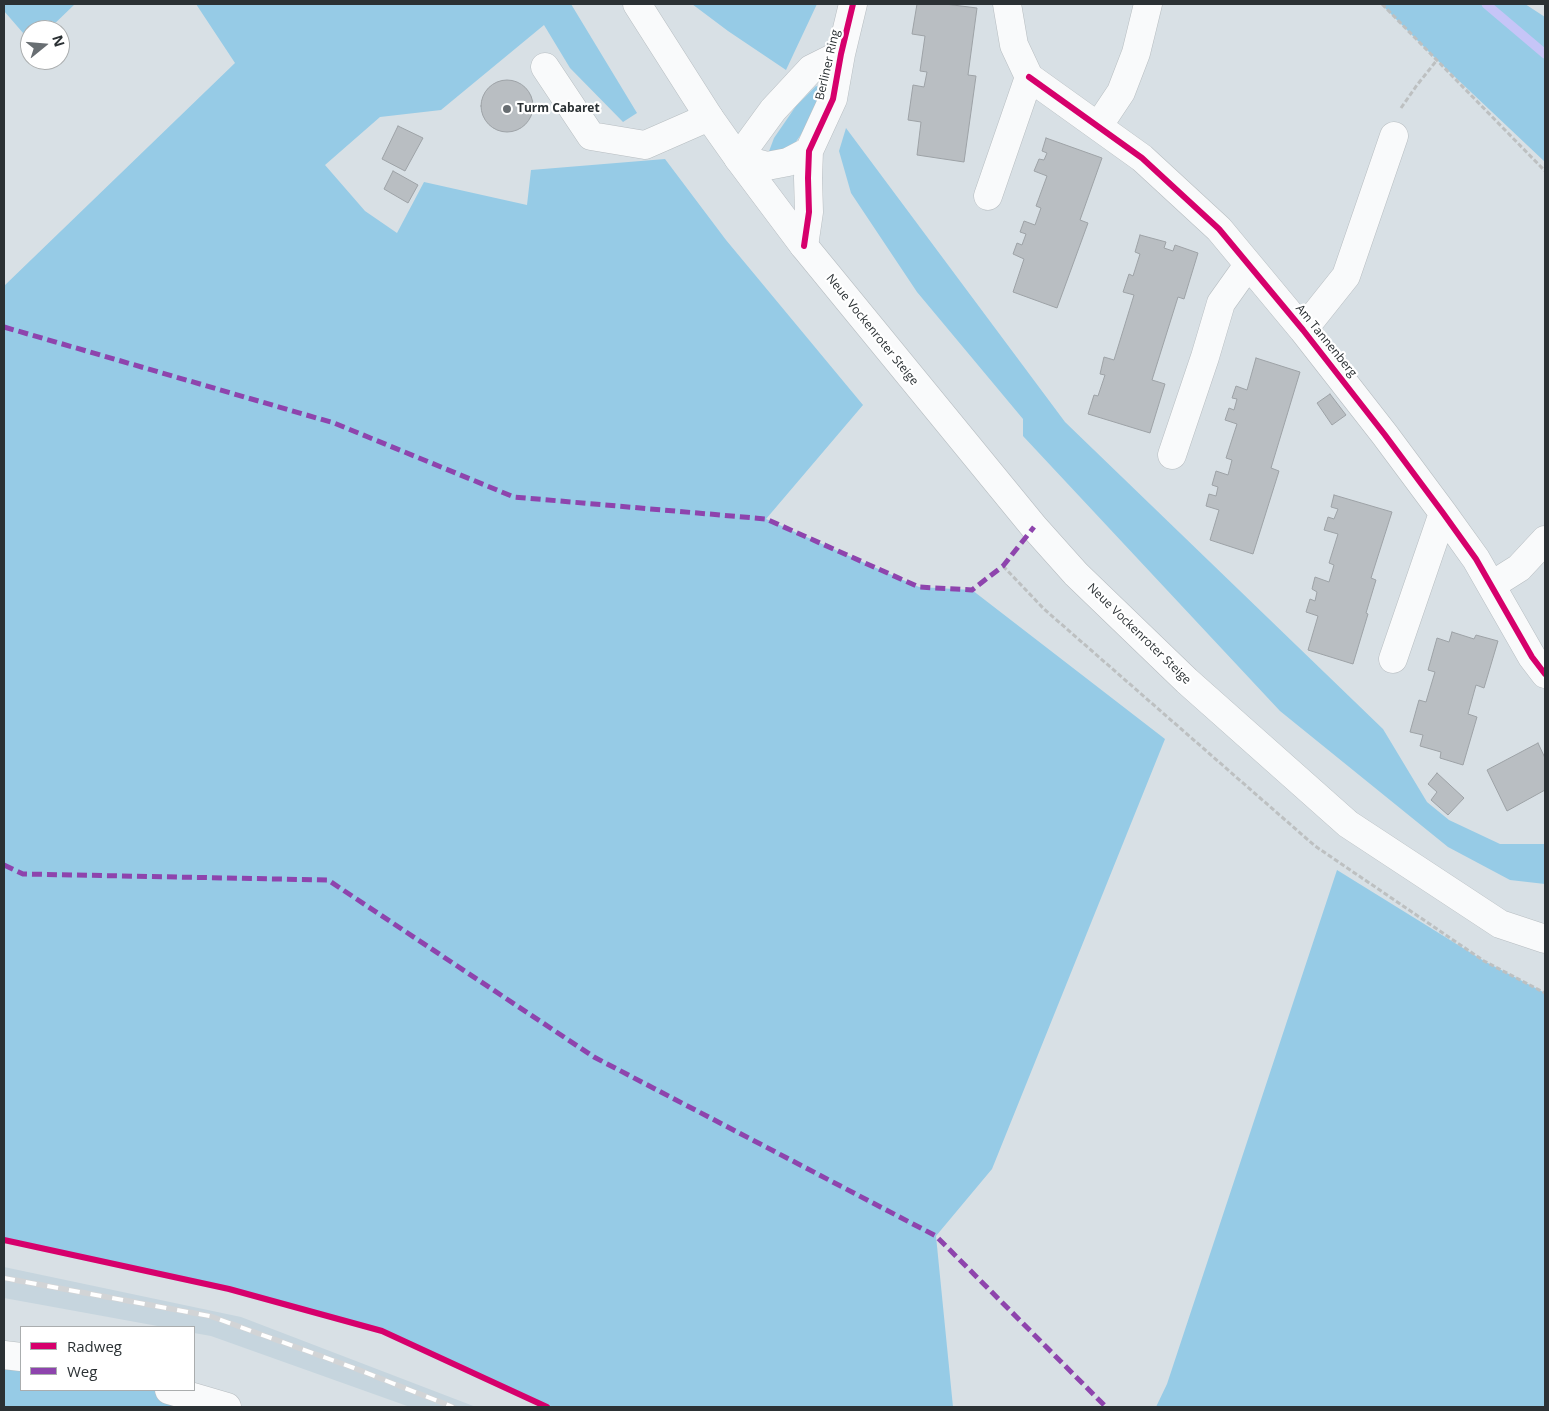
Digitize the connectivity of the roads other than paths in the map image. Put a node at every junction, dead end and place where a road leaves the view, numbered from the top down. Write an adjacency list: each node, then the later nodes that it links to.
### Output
1 (637, 4): 8 (street, Neue Vockenroter Steige)
2 (853, 4): 5 (street, Berliner Ring)
3 (1007, 4): 7 (street)
4 (1148, 4): 9 (street)
5 (841, 54): 11 (street, Berliner Ring); 12 (street, Berliner Ring)
6 (545, 67): 8 (street)
7 (1029, 77): 9 (street, Am Tannenberg); 13 (street)
8 (709, 117): 12 (street, Neue Vockenroter Steige)
9 (1099, 125): 15 (street, Am Tannenberg)
10 (1394, 136): 16 (street, Am Tannenberg)
11 (810, 151): 12 (street); 14 (street, Berliner Ring)
12 (738, 158): 14 (street, Neue Vockenroter Steige)
13 (988, 196)
14 (804, 246): 23 (street, Neue Vockenroter Steige)
15 (1248, 265): 16 (street, Am Tannenberg); 17 (street)
16 (1303, 330): 18 (street, Am Tannenberg)
17 (1172, 455)
18 (1443, 513): 20 (street, Am Tannenberg); 21 (street)
19 (1545, 540): 20 (street)
20 (1492, 585): 22 (street, Am Tannenberg)
21 (1392, 659)
22 (1545, 674)
23 (1544, 943)
24 (4, 1354): 25 (street)
25 (20, 1357)
26 (172, 1391): 27 (street)
27 (227, 1407)

